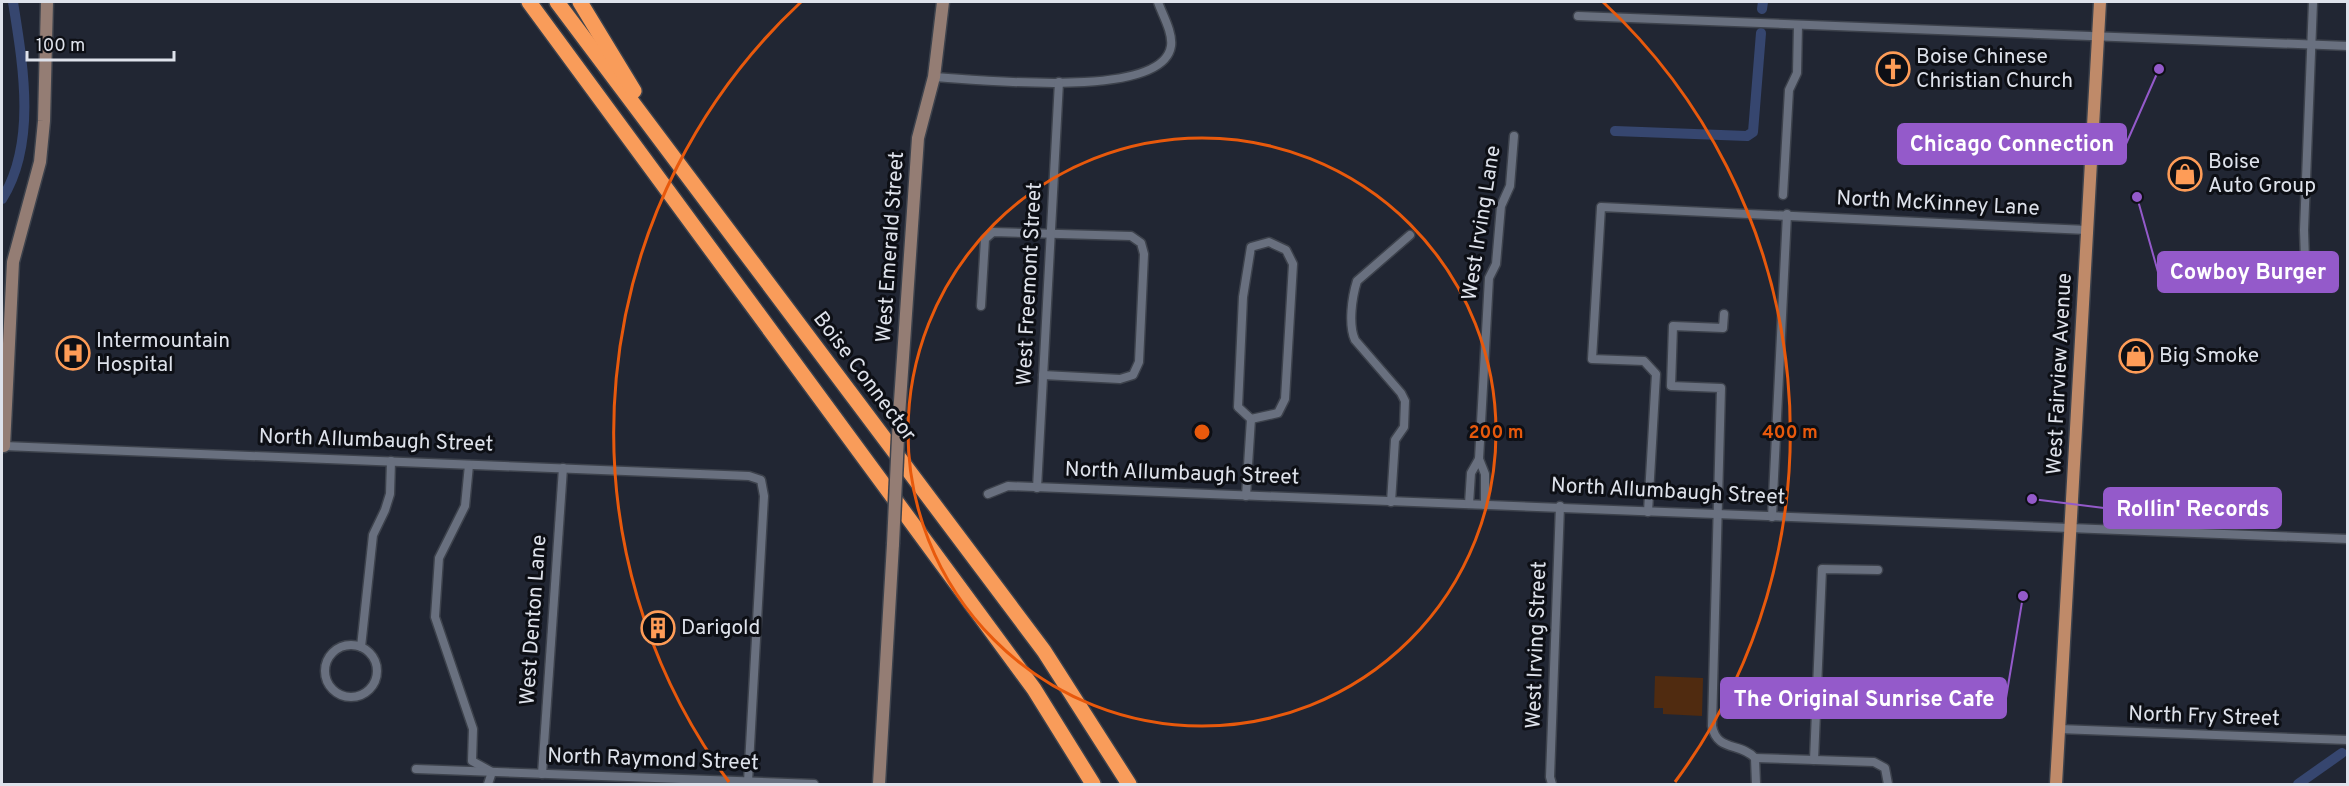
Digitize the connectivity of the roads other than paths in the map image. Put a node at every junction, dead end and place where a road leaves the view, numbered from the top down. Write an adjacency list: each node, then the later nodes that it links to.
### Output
1 (47, 2): 28 (main road)
2 (528, 2): 59 (highway)
3 (557, 2): 17 (highway, Boise Connector)
4 (580, 2): 17 (highway)
5 (943, 2): 14 (main road, West Emerald Street)
6 (1158, 2): 15 (street)
7 (2100, 2): 11 (main road, West Fairview Avenue)
8 (2313, 2): 12 (street)
9 (1578, 16): 10 (street)
10 (1798, 25): 11 (street); 18 (street)
11 (2098, 35): 12 (street); 20 (main road, West Fairview Avenue)
12 (2313, 44): 13 (street); 23 (street)
13 (2348, 45)
14 (934, 77): 15 (street); 58 (main road, West Emerald Street, bridge)
15 (1059, 82): 21 (street, West Freemont Street)
16 (1514, 136): 29 (street, West Irving Lane)
17 (682, 171): 60 (highway, Boise Connector)
18 (1783, 195)
19 (1788, 214): 20 (street, North McKinney Lane); 40 (street, North McKinney Lane); 42 (street)
20 (2087, 230): 43 (main road, West Fairview Avenue)
21 (1050, 234): 24 (street); 26 (street, West Freemont Street); 26 (street)
22 (1410, 235): 36 (street)
23 (2314, 263)
24 (981, 306)
25 (1724, 314): 41 (street)
26 (1043, 375): 33 (street, West Freemont Street)
27 (1251, 419): 27 (street); 35 (street)
28 (3, 446): 30 (street, North Allumbaugh Street)
29 (1479, 459): 37 (street, West Irving Lane); 38 (street, West Irving Lane)
30 (392, 461): 31 (street, North Allumbaugh Street); 46 (street)
31 (469, 465): 32 (street, North Allumbaugh Street); 52 (street)
32 (563, 468): 53 (street, West Denton Lane); 55 (street, North Allumbaugh Street)
33 (1037, 488): 34 (street, North Allumbaugh Street); 35 (street, North Allumbaugh Street)
34 (988, 494)
35 (1246, 496): 36 (street, North Allumbaugh Street)
36 (1391, 502): 37 (street, North Allumbaugh Street)
37 (1469, 504): 38 (street, North Allumbaugh Street)
38 (1485, 505): 39 (street, North Allumbaugh Street)
39 (1560, 506): 40 (street, North Allumbaugh Street); 61 (street, West Irving Street)
40 (1648, 512): 41 (street, North Allumbaugh Street)
41 (1717, 514): 42 (street, North Allumbaugh Street); 49 (street)
42 (1772, 517): 43 (street, North Allumbaugh Street)
43 (2071, 528): 44 (street, North Allumbaugh Street); 47 (main road, West Fairview Avenue)
44 (2348, 539)
45 (1878, 570): 50 (street)
46 (361, 647): 46 (street)
47 (2060, 729): 48 (street, North Fry Street); 64 (main road, West Fairview Avenue)
48 (2348, 740)
49 (1755, 758): 50 (street); 62 (street)
50 (1814, 760): 63 (street)
51 (416, 770): 52 (street, North Raymond Street)
52 (492, 772): 53 (street, North Raymond Street); 56 (street)
53 (542, 774): 54 (street, North Raymond Street)
54 (589, 780): 55 (street, North Raymond Street)
55 (748, 782): 57 (street, North Raymond Street)
56 (488, 784)
57 (814, 784)
58 (879, 784)
59 (1094, 784)
60 (1129, 784)
61 (1552, 784)
62 (1756, 784)
63 (1888, 784)
64 (2056, 784)

